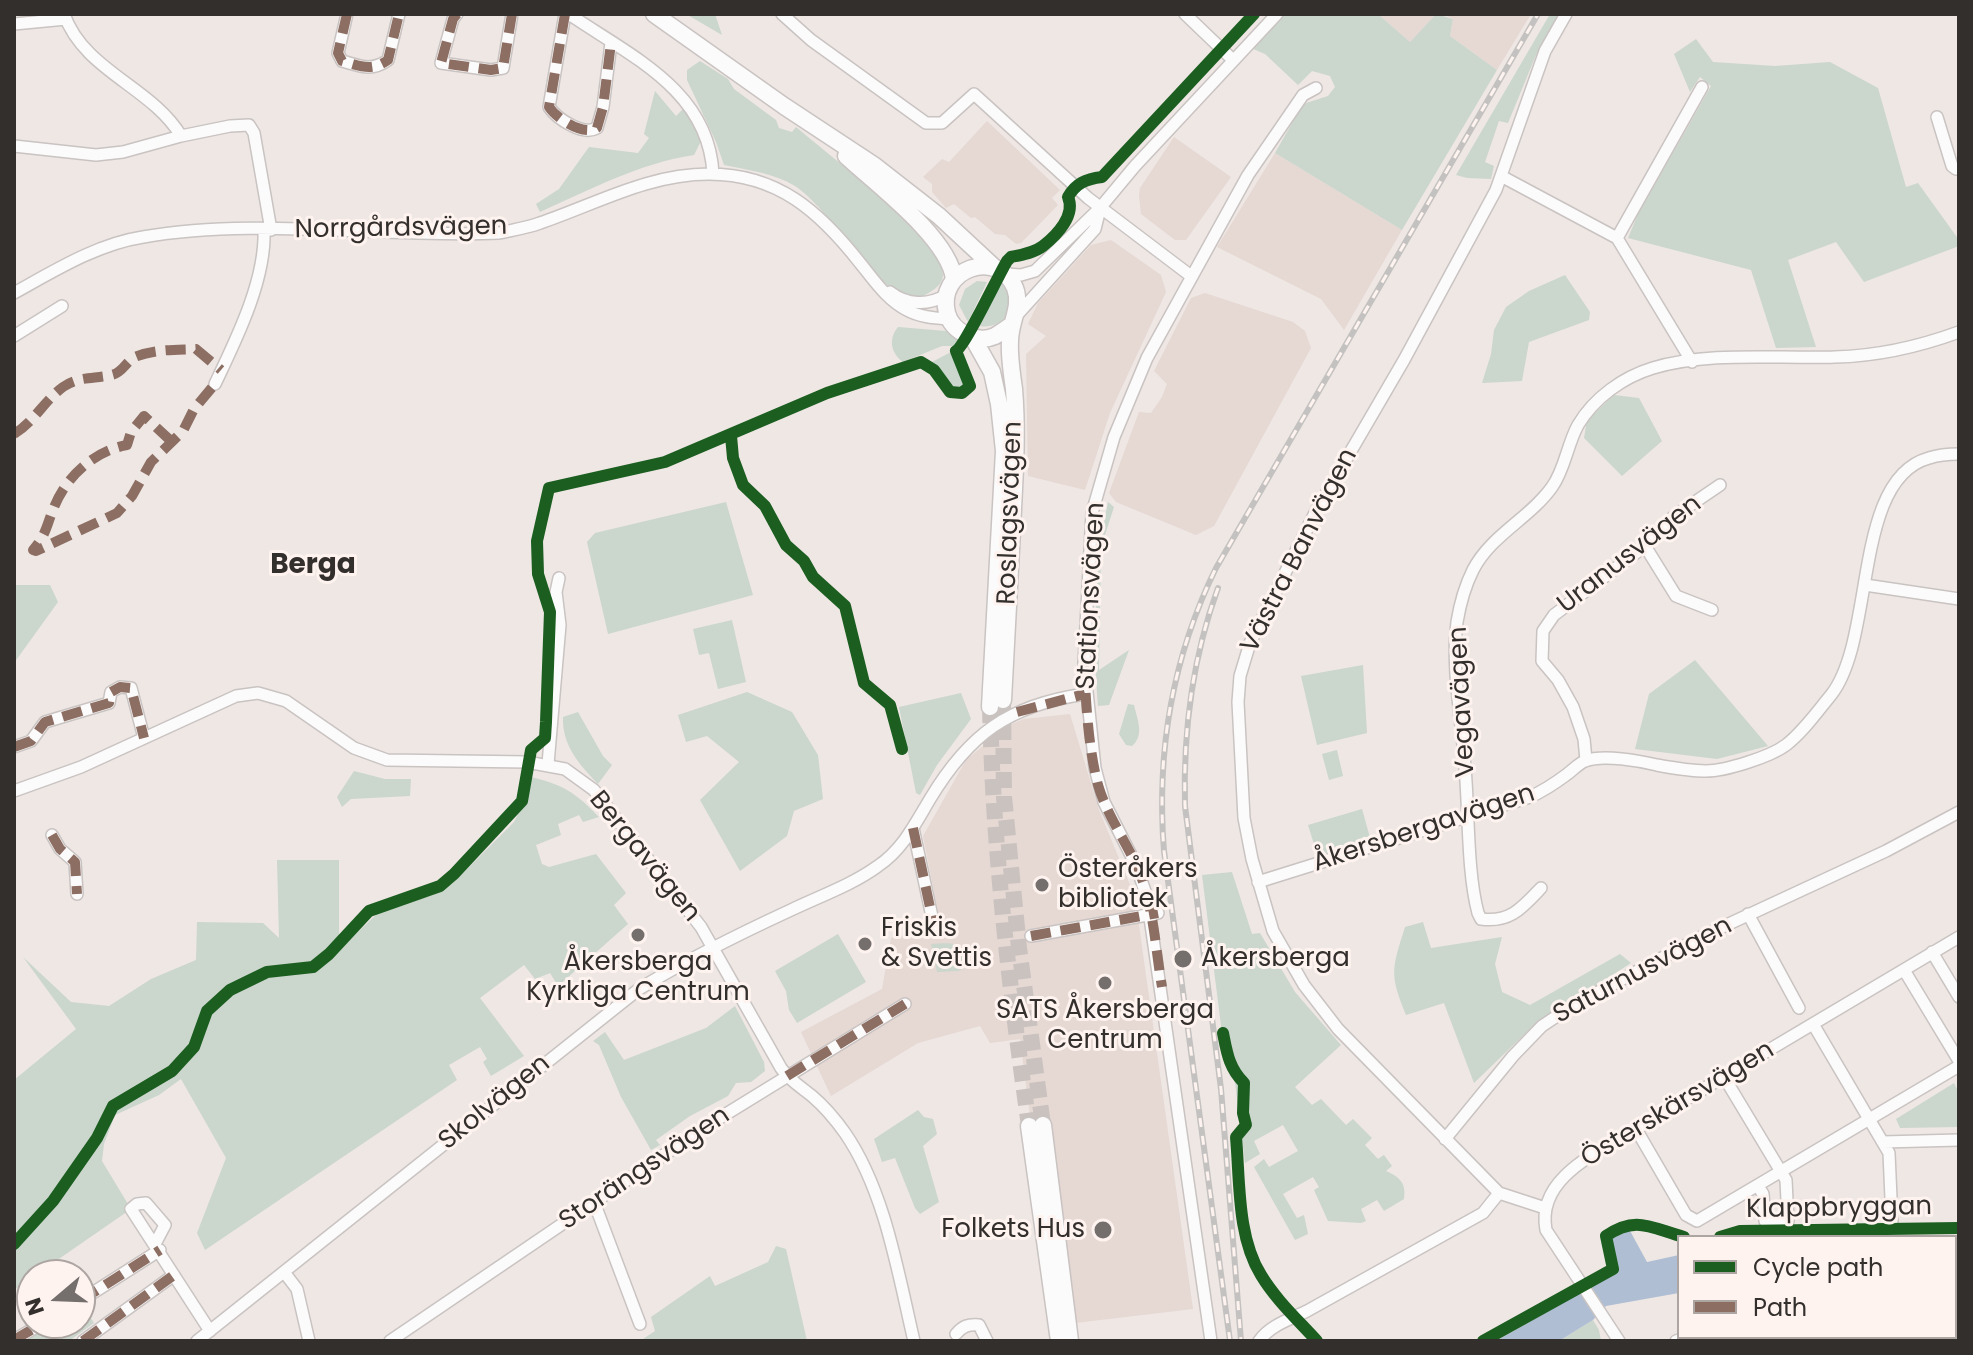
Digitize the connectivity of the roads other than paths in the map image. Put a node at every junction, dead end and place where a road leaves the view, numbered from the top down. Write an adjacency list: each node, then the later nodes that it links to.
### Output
1 (347, 14): 2 (street)
2 (399, 14)
3 (457, 14): 4 (street)
4 (512, 14)
5 (567, 14): 13 (street); 13 (street)
6 (654, 14): 18 (main road)
7 (782, 14): 24 (street)
8 (1185, 14): 14 (street)
9 (1277, 14): 14 (street)
10 (1566, 14): 23 (street, Västra Banvägen)
11 (65, 16): 12 (street); 19 (street)
12 (14, 24)
13 (611, 43): 22 (street)
14 (1233, 60): 24 (street)
15 (1702, 87): 26 (street)
16 (1316, 88): 28 (street, Stationsvägen)
17 (1937, 117): 21 (street)
18 (815, 128): 27 (main road); 30 (main road)
19 (181, 136): 20 (street); 25 (street)
20 (14, 146)
21 (1959, 168)
22 (713, 174): 25 (street, Norrgårdsvägen); 29 (street, Norrgårdsvägen)
23 (1501, 176): 26 (street); 58 (street, Västra Banvägen)
24 (1100, 208): 27 (street); 28 (street); 35 (street)
25 (268, 230): 31 (street, Norrgårdsvägen); 40 (street, Norrgårdsvägen)
26 (1617, 238): 39 (street)
27 (1000, 271): 30 (main road); 35 (main road, Roslagsvägen)
28 (1191, 276): 48 (street, Stationsvägen)
29 (874, 279): 32 (street, Norrgårdsvägen); 34 (street, Norrgårdsvägen)
30 (954, 279): 32 (main road)
31 (14, 293)
32 (946, 295): 34 (main road)
33 (62, 306): 37 (street)
34 (948, 319): 38 (main road, Roslagsvägen)
35 (1012, 322): 38 (main road); 38 (main road, Roslagsvägen)
36 (1959, 332): 39 (street, Vegavägen)
37 (14, 336)
38 (973, 338)
39 (1692, 362): 55 (street, Vegavägen)
40 (215, 384)
41 (1959, 454): 45 (street)
42 (1720, 485): 43 (street, Uranusvägen)
43 (1645, 546): 47 (street); 51 (street, Uranusvägen)
44 (559, 578): 52 (street)
45 (1865, 585): 46 (street); 51 (street)
46 (1959, 599)
47 (1712, 610)
48 (1085, 694): 56 (street, Skolvägen); 61 (street, Stationsvägen)
49 (144, 738): 50 (street); 52 (street, Bergavägen); 53 (street, Bergavägen)
50 (14, 747)
51 (1586, 760): 55 (street, Åkersbergavägen)
52 (548, 764): 66 (street, Bergavägen)
53 (14, 791)
54 (1959, 812): 62 (street, Saturnusvägen)
55 (1469, 817): 58 (street, Åkersbergavägen); 59 (street, Vegavägen)
56 (913, 828): 63 (street); 66 (street, Skolvägen)
57 (52, 835): 60 (street)
58 (1258, 882): 78 (street, Västra Banvägen)
59 (1541, 888)
60 (77, 894)
61 (1154, 914): 64 (street); 101 (street, Stationsvägen)
62 (1748, 914): 71 (street, Saturnusvägen); 78 (street, Saturnusvägen)
63 (934, 926)
64 (1031, 936)
65 (1959, 937): 67 (street, Österskärsvägen)
66 (714, 947): 74 (street, Bergavägen); 87 (street, Skolvägen)
67 (1932, 952): 68 (street, Österskärsvägen); 69 (street)
68 (1904, 970): 72 (street, Österskärsvägen); 73 (street)
69 (1959, 997)
70 (905, 1004): 74 (street, Storängsvägen)
71 (1799, 1008)
72 (1813, 1024): 75 (street, Österskärsvägen); 76 (street)
73 (1959, 1064): 76 (street)
74 (787, 1076): 84 (street, Storängsvägen); 97 (street, Bergavägen)
75 (1724, 1077): 77 (street, Österskärsvägen); 81 (street)
76 (1869, 1119): 80 (street); 81 (street)
77 (1636, 1129): 82 (street); 85 (street, Österskärsvägen)
78 (1445, 1139): 83 (street, Västra Banvägen)
79 (1959, 1140): 80 (street)
80 (1883, 1142): 86 (street)
81 (1781, 1173): 82 (street); 82 (street)
82 (1758, 1186)
83 (1499, 1193): 85 (street, Västra Banvägen); 102 (street)
84 (594, 1202): 90 (street); 96 (street, Storängsvägen)
85 (1545, 1208): 103 (street)
86 (1892, 1221)
87 (284, 1272): 91 (street, Skolvägen); 95 (street)
88 (174, 1275): 89 (street); 91 (street); 93 (street)
89 (96, 1290)
90 (640, 1324)
91 (210, 1331): 94 (street, Skolvägen)
92 (956, 1334): 98 (street)
93 (83, 1341)
94 (197, 1341)
95 (309, 1341)
96 (390, 1341)
97 (914, 1341)
98 (987, 1341)
99 (1059, 1341): 100 (main road)
100 (1070, 1341)
101 (1211, 1341)
102 (1259, 1341)
103 (1619, 1341)

